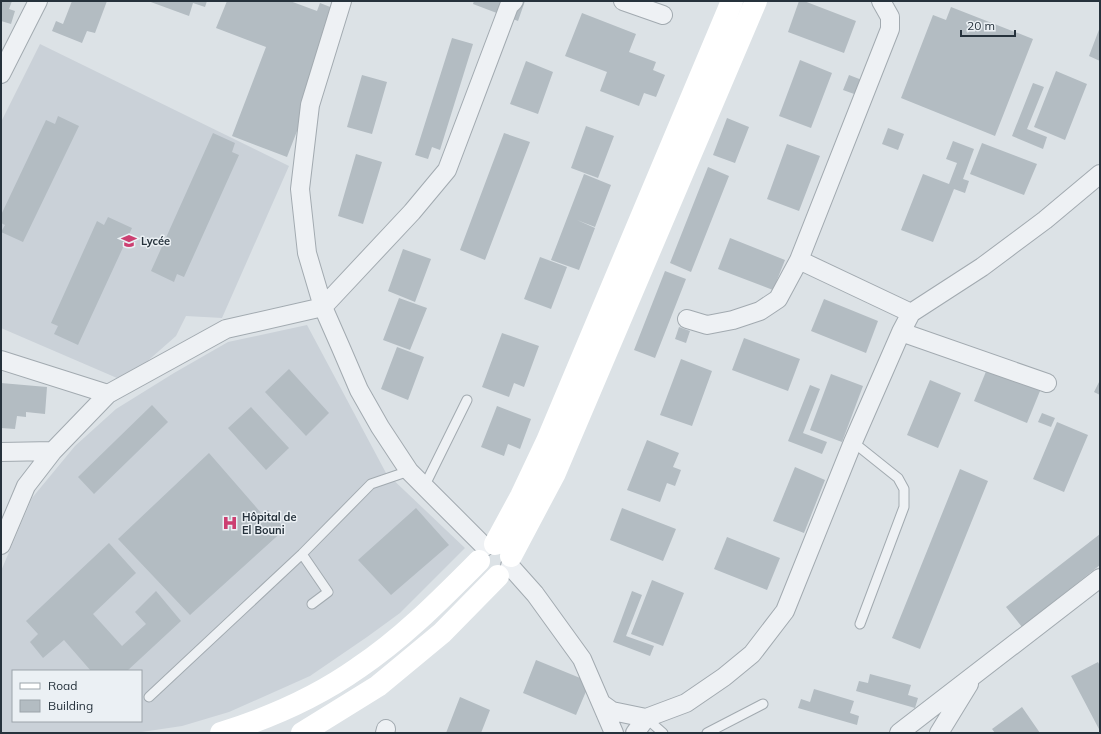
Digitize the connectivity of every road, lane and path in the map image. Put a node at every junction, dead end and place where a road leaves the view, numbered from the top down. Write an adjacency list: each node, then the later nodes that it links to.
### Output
1 (38, 1): 9 (street)
2 (342, 1): 12 (street)
3 (514, 1): 12 (street)
4 (623, 1): 8 (street)
5 (732, 1): 27 (main road)
6 (756, 1): 27 (main road)
7 (881, 1): 11 (street)
8 (663, 15)
9 (1, 74)
10 (1100, 174): 13 (street)
11 (799, 260): 13 (street); 14 (street)
12 (323, 307): 18 (street); 23 (street)
13 (911, 313): 15 (street)
14 (687, 319)
15 (901, 332): 17 (street); 20 (street)
16 (1, 360): 18 (street)
17 (1047, 383)
18 (108, 394): 21 (street)
19 (468, 400): 24 (lane)
20 (853, 442): 30 (lane); 35 (street)
21 (53, 451): 22 (street); 25 (street)
22 (1, 452)
23 (409, 471): 24 (street); 26 (lane)
24 (424, 487): 27 (street)
25 (1, 545)
26 (302, 554): 29 (lane); 32 (lane)
27 (496, 558): 33 (street); 36 (main road); 37 (main road)
28 (1100, 578): 31 (street)
29 (312, 604)
30 (860, 624)
31 (976, 674): 42 (street); 43 (street)
32 (149, 697)
33 (601, 703): 35 (street); 38 (street)
34 (763, 704): 41 (lane)
35 (646, 718): 39 (street); 40 (lane)
36 (221, 733)
37 (302, 733)
38 (614, 733)
39 (635, 733)
40 (663, 733)
41 (707, 733)
42 (899, 733)
43 (939, 733)

